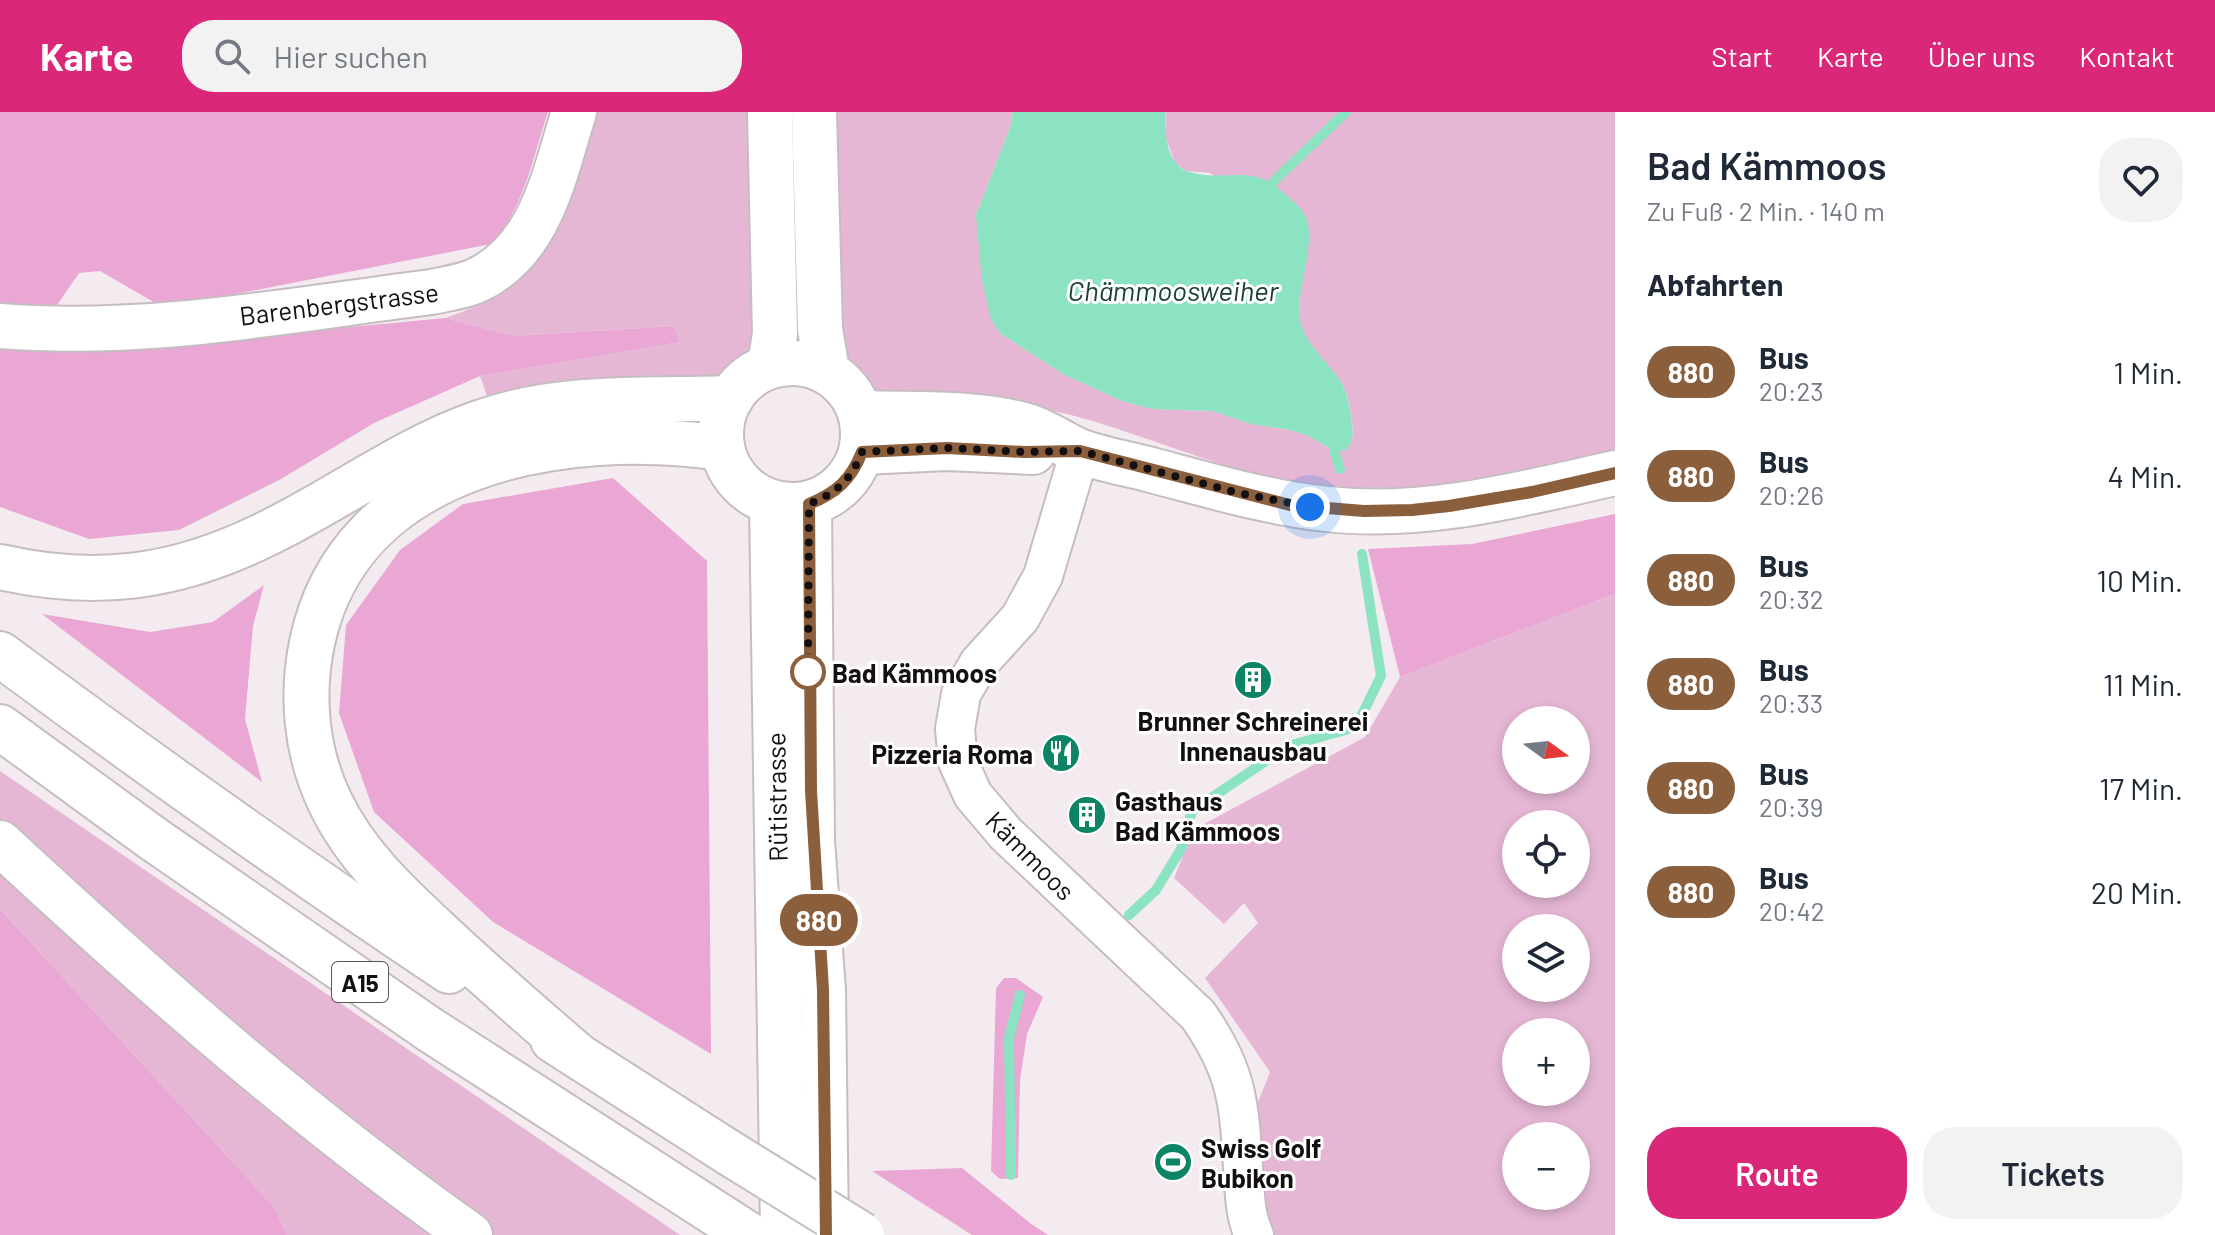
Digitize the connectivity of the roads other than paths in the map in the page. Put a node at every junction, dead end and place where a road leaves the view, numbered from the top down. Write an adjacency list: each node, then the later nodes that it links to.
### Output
1 (574, 112): 4 (main road, Barenbergstrasse)
2 (770, 112): 5 (main road)
3 (814, 112): 6 (main road)
4 (0, 326)
5 (770, 366): 6 (main road); 7 (main road)
6 (827, 371): 8 (main road)
7 (731, 398): 9 (main road); 13 (main road)
8 (861, 433): 10 (main road); 12 (main road)
9 (722, 448): 12 (main road); 17 (main road)
10 (1080, 451): 11 (main road); 23 (street, Kämmoos)
11 (1615, 473)
12 (790, 503): 20 (main road, Rütistrasse); 21 (main road, Rütistrasse)
13 (0, 567)
14 (0, 654): 17 (main road, A15)
15 (0, 727): 18 (main road, A15)
16 (0, 843): 19 (main road)
17 (577, 1055): 22 (main road, A15, bridge)
18 (739, 1229)
19 (470, 1235)
20 (783, 1235)
21 (826, 1235)
22 (862, 1235)
23 (1254, 1235)

